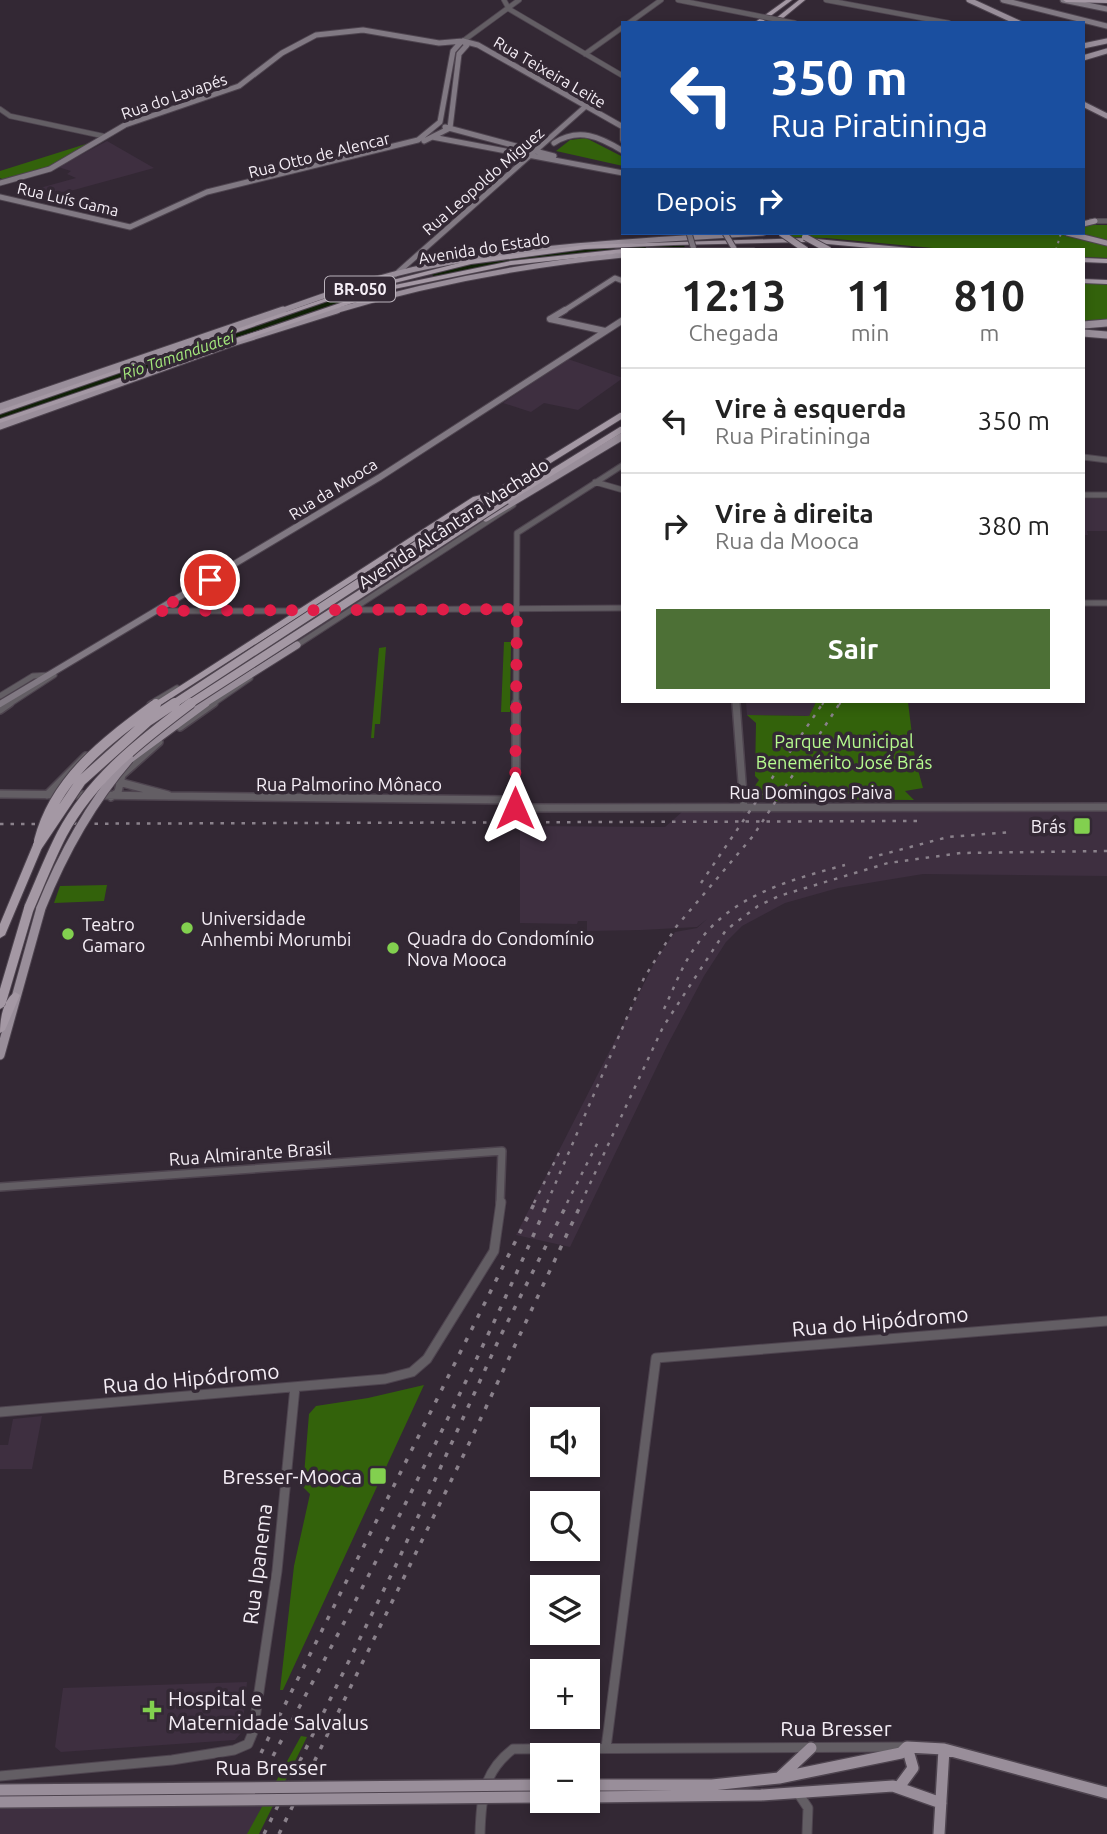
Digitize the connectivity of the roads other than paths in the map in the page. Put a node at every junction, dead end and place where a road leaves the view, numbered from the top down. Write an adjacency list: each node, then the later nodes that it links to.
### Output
1 (497, 0): 10 (street)
2 (660, 0): 16 (street)
3 (678, 0): 20 (street, bridge)
4 (789, 0): 15 (highway)
5 (802, 0): 19 (highway)
6 (826, 0): 21 (street)
7 (973, 0): 22 (main road); 23 (main road)
8 (1003, 0): 24 (main road)
9 (1066, 0): 11 (highway); 13 (main road)
10 (504, 1): 12 (street); 14 (street)
11 (1107, 1)
12 (517, 2): 14 (street)
13 (1107, 9)
14 (509, 11): 26 (street); 31 (street)
15 (772, 12): 17 (highway); 18 (highway)
16 (632, 21)
17 (760, 21)
18 (767, 21)
19 (774, 21)
20 (786, 21)
21 (938, 21)
22 (1015, 21)
23 (1023, 21)
24 (1107, 26)
25 (621, 28): 31 (street)
26 (463, 41): 34 (main road); 35 (main road); 37 (main road, Rua Teixeira Leite); 47 (main road, Rua do Lavapés)
27 (1106, 41): 28 (main road)
28 (1085, 48)
29 (1085, 50): 32 (main road)
30 (1107, 51): 32 (main road)
31 (586, 54): 36 (street)
32 (1092, 55): 33 (main road)
33 (1085, 57)
34 (449, 73): 35 (main road); 43 (main road)
35 (456, 73): 45 (main road)
36 (621, 75)
37 (584, 105): 41 (main road, Rua Leopoldo Miguez); 42 (main road, Rua Teixeira Leite)
38 (1085, 105): 40 (main road)
39 (0, 109): 47 (street)
40 (1107, 116)
41 (576, 117): 42 (main road); 46 (main road, Rua Leopoldo Miguez)
42 (604, 117): 44 (main road, Rua Teixeira Leite)
43 (439, 125): 45 (main road); 49 (main road)
44 (621, 126)
45 (450, 128): 49 (main road); 52 (main road)
46 (556, 134): 48 (main road); 52 (main road, Rua Leopoldo Miguez)
47 (103, 136): 57 (main road, Rua do Lavapés)
48 (564, 136): 50 (main road); 52 (main road)
49 (429, 137): 54 (main road); 62 (main road, Rua Otto de Alencar)
50 (601, 137): 51 (main road); 53 (main road)
51 (621, 137)
52 (539, 149): 54 (main road, Rua Leopoldo Miguez); 55 (main road)
53 (621, 150)
54 (532, 156): 56 (main road); 82 (main road, Rua Leopoldo Miguez)
55 (621, 171)
56 (621, 171)
57 (0, 183)
58 (0, 197): 62 (main road, Rua Luís Gama)
59 (1095, 221): 60 (street); 61 (main road)
60 (1107, 221)
61 (1085, 223)
62 (130, 227)
63 (653, 235): 71 (street)
64 (725, 235): 71 (main road, Avenida do Estado)
65 (772, 235): 73 (highway)
66 (785, 235): 75 (highway, bridge)
67 (793, 235): 76 (highway, bridge)
68 (803, 235): 77 (highway, bridge)
69 (1076, 235): 72 (main road)
70 (1085, 235): 72 (main road)
71 (649, 239): 82 (main road, Avenida do Estado)
72 (1093, 239): 74 (main road)
73 (739, 242): 78 (highway, Avenida do Estado / BR-050); 94 (highway, Avenida do Estado / BR-050)
74 (1107, 243)
75 (803, 248)
76 (812, 248)
77 (825, 248)
78 (890, 248)
79 (621, 253): 96 (highway, Avenida do Estado / BR-050)
80 (1085, 260): 81 (highway)
81 (1107, 261)
82 (396, 274): 94 (main road, Avenida do Estado)
83 (621, 280): 92 (main road)
84 (1085, 281): 85 (highway)
85 (1107, 282)
86 (621, 321): 92 (main road, Rua da Mooca)
87 (1107, 323): 88 (main road)
88 (1085, 328)
89 (1107, 328): 90 (main road)
90 (1085, 329)
91 (1085, 330): 93 (main road)
92 (605, 331): 119 (main road, Rua da Mooca)
93 (1107, 335)
94 (0, 409)
95 (621, 416): 102 (highway, Avenida Alcântara Machado)
96 (0, 424)
97 (621, 430): 104 (highway, Avenida Alcântara Machado)
98 (621, 437): 109 (main road, Avenida Alcântara Machado)
99 (1085, 457): 100 (street)
100 (1107, 460)
101 (621, 466): 103 (street)
102 (527, 474): 104 (highway); 106 (highway, Avenida Alcântara Machado)
103 (596, 482): 105 (street); 116 (street)
104 (527, 487): 144 (highway, Avenida Alcântara Machado, bridge)
105 (621, 489)
106 (496, 493): 110 (highway); 139 (highway, Avenida Alcântara Machado, bridge)
107 (1085, 495): 108 (street)
108 (1107, 495)
109 (519, 500): 111 (street, Avenida Alcântara Machado); 130 (main road, bridge)
110 (322, 597): 112 (street); 120 (highway)
111 (369, 598): 112 (street, Avenida Alcântara Machado); 118 (street)
112 (362, 602): 117 (street, Avenida Alcântara Machado)
113 (1085, 603): 114 (street)
114 (1107, 603)
115 (621, 608): 116 (street)
116 (517, 609): 118 (street); 136 (street)
117 (350, 610): 118 (street); 120 (street); 122 (street, Avenida Alcântara Machado)
118 (374, 610)
119 (158, 611): 120 (street); 124 (main road, Rua da Mooca)
120 (299, 611): 121 (highway)
121 (282, 622): 122 (street); 126 (highway)
122 (321, 629): 123 (street, Avenida Alcântara Machado)
123 (297, 645): 130 (main road); 131 (street, Avenida Alcântara Machado)
124 (54, 675): 125 (street); 127 (main road, Rua da Mooca); 129 (street, Rua da Mooca)
125 (19, 685): 127 (main road)
126 (177, 688): 132 (street); 139 (highway, bridge)
127 (0, 700)
128 (736, 703): 138 (street)
129 (0, 710)
130 (129, 759): 140 (main road, bridge)
131 (120, 782): 132 (street, Rua Palmorino Mônaco); 134 (street, Avenida Alcântara Machado); 135 (street, Rua Palmorino Mônaco)
132 (49, 793): 133 (street, Rua Palmorino Mônaco); 134 (street, Rua Palmorino Mônaco)
133 (0, 794)
134 (110, 798): 135 (street, Rua Palmorino Mônaco)
135 (182, 799): 136 (street, Rua Palmorino Mônaco)
136 (515, 804): 138 (street, Rua Domingos Paiva)
137 (1107, 807): 138 (street, Rua Domingos Paiva)
138 (744, 808)
139 (38, 845): 141 (highway)
140 (41, 908): 143 (main road)
141 (2, 922): 142 (highway)
142 (0, 935)
143 (15, 995): 145 (highway); 146 (main road)
144 (0, 1006)
145 (0, 1030)
146 (0, 1055)
147 (502, 1151): 148 (street, Rua Almirante Brasil); 150 (street, Rua do Hipódromo)
148 (0, 1187)
149 (1107, 1321): 153 (street, Rua do Hipódromo)
150 (295, 1387): 151 (street, Rua do Hipódromo); 152 (street, Rua Ipanema)
151 (0, 1412)
152 (248, 1744): 157 (street, Rua Bresser)
153 (606, 1748): 154 (street, Rua Bresser); 172 (street, Rua Bresser)
154 (811, 1748): 155 (street, Rua Bresser); 158 (main road)
155 (907, 1748): 156 (main road, Rua Bresser); 158 (main road, Rua Bresser); 161 (main road)
156 (944, 1749): 166 (main road, Rua Bresser); 170 (main road)
157 (0, 1776)
158 (779, 1778): 163 (main road, Rua Bresser)
159 (530, 1785): 162 (main road, Rua Bresser, bridge)
160 (600, 1785): 163 (main road, Rua Bresser)
161 (898, 1787): 164 (main road, Rua Bresser); 170 (main road, Rua Bresser)
162 (0, 1790)
163 (714, 1790): 165 (main road, Rua Bresser); 167 (main road, Rua Bresser)
164 (815, 1792): 165 (main road, Rua Bresser); 171 (street)
165 (798, 1793): 171 (street)
166 (1107, 1793)
167 (600, 1796)
168 (530, 1797): 169 (main road, Rua Bresser, bridge)
169 (0, 1802)
170 (941, 1802): 174 (main road)
171 (808, 1808): 173 (street)
172 (480, 1834)
173 (807, 1834)
174 (939, 1834)

